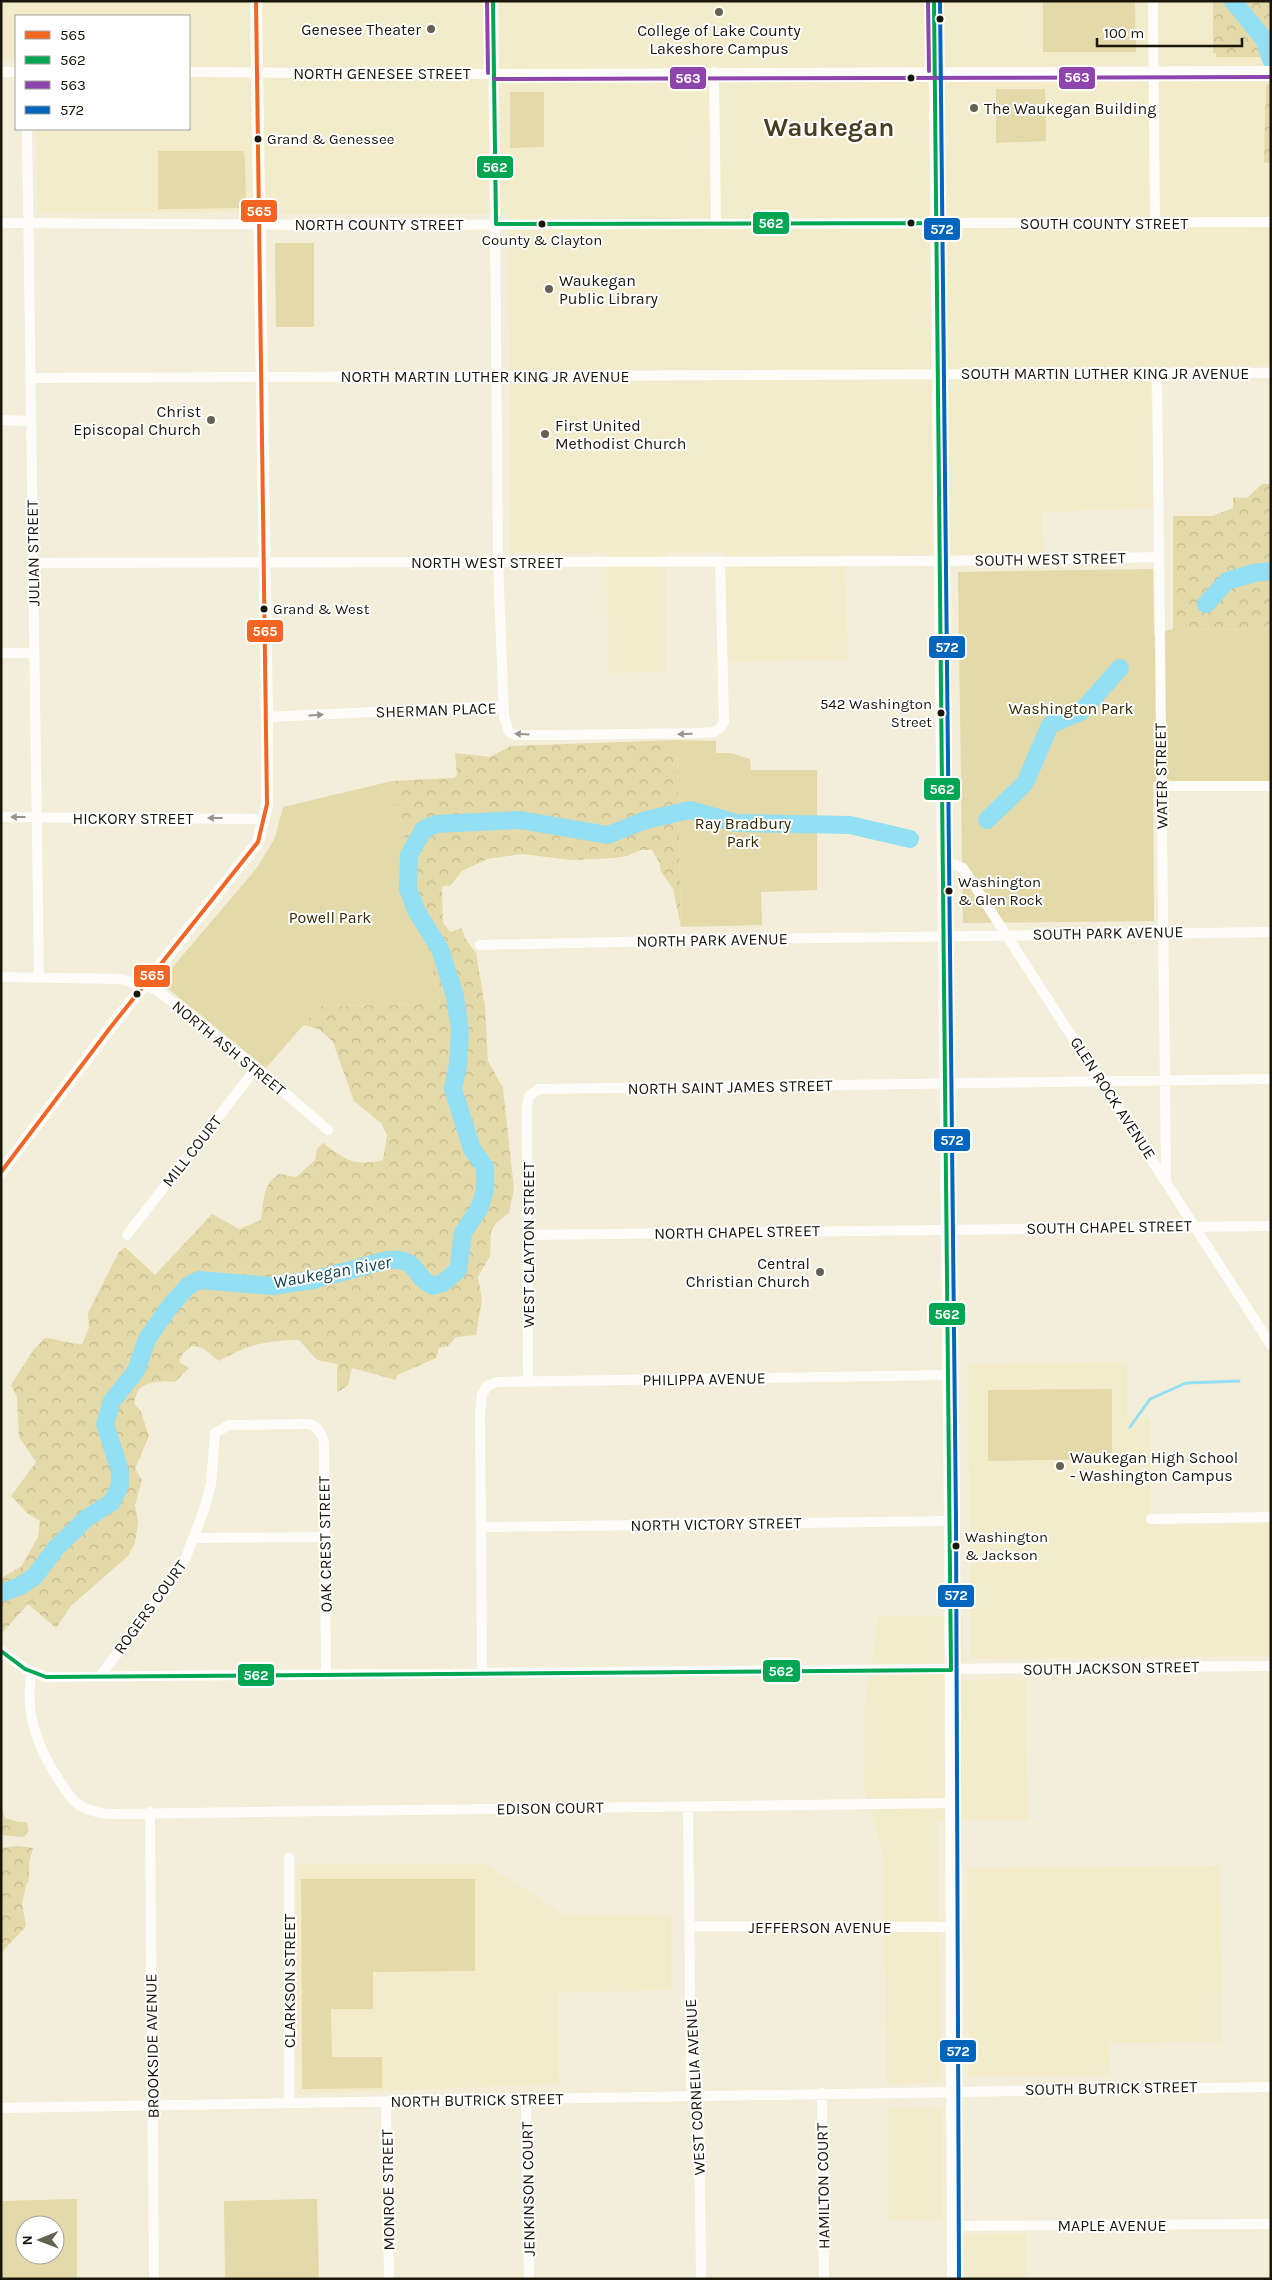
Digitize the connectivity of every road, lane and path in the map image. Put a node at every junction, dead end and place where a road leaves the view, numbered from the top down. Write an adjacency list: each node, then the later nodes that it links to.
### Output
1 (256, 1): 11 (main road)
2 (493, 1): 13 (street)
3 (934, 1): 6 (main road)
4 (1153, 1): 7 (street)
5 (1271, 70): 7 (street, NORTH GENESEE STREET)
6 (935, 71): 7 (street, NORTH GENESEE STREET); 12 (street, NORTH GENESEE STREET); 18 (main road)
7 (1154, 71): 19 (street)
8 (1, 72): 9 (street)
9 (15, 72)
10 (190, 72): 11 (street, NORTH GENESEE STREET)
11 (258, 72): 13 (street, NORTH GENESEE STREET); 22 (main road)
12 (714, 72): 13 (street, NORTH GENESEE STREET); 21 (street)
13 (494, 73): 20 (street)
14 (27, 130): 17 (street, JULIAN STREET)
15 (1, 222): 17 (street, NORTH COUNTY STREET)
16 (1271, 222): 19 (street, SOUTH COUNTY STREET)
17 (28, 223): 22 (street, NORTH COUNTY STREET); 28 (street, JULIAN STREET)
18 (937, 223): 19 (street, SOUTH COUNTY STREET); 21 (street, NORTH COUNTY STREET); 25 (main road)
19 (1155, 223)
20 (496, 224): 21 (street, NORTH COUNTY STREET); 22 (street, NORTH COUNTY STREET); 26 (street)
21 (716, 224)
22 (260, 225): 27 (main road)
23 (1157, 373): 24 (street, SOUTH MARTIN LUTHER KING JR AVENUE); 25 (street, SOUTH MARTIN LUTHER KING JR AVENUE); 31 (street, WATER STREET)
24 (1271, 373)
25 (940, 374): 26 (street, NORTH MARTIN LUTHER KING JR AVENUE); 33 (main road)
26 (497, 376): 27 (street, NORTH MARTIN LUTHER KING JR AVENUE); 36 (street)
27 (263, 377): 28 (street, NORTH MARTIN LUTHER KING JR AVENUE); 35 (main road)
28 (30, 378): 30 (street, JULIAN STREET)
29 (1, 420): 30 (street)
30 (30, 420): 34 (street, JULIAN STREET)
31 (1159, 557): 33 (street, SOUTH WEST STREET); 41 (street, WATER STREET)
32 (720, 561): 33 (street, NORTH WEST STREET); 36 (street, NORTH WEST STREET); 39 (street, SHERMAN PLACE, one-way to 39)
33 (941, 561): 46 (main road)
34 (33, 562): 35 (street, NORTH WEST STREET); 38 (street, JULIAN STREET)
35 (264, 562): 36 (street, NORTH WEST STREET); 40 (main road)
36 (498, 562): 39 (street)
37 (1, 653): 38 (street)
38 (34, 653): 44 (street, JULIAN STREET)
39 (503, 706): 40 (street, SHERMAN PLACE, one-way to 39)
40 (267, 717): 45 (main road)
41 (1161, 786): 42 (street); 47 (street, WATER STREET)
42 (1271, 786)
43 (1, 817): 44 (street, HICKORY STREET, one-way to 43)
44 (37, 817): 45 (street, HICKORY STREET, one-way to 44); 53 (street, JULIAN STREET)
45 (264, 819): 54 (main road)
46 (944, 861): 49 (street, GLEN ROCK AVENUE); 50 (main road)
47 (1163, 932): 48 (street, SOUTH PARK AVENUE); 49 (street, SOUTH PARK AVENUE); 57 (street, WATER STREET)
48 (1271, 932)
49 (1007, 935): 50 (street, SOUTH PARK AVENUE); 58 (street, GLEN ROCK AVENUE)
50 (944, 936): 51 (street, NORTH PARK AVENUE); 59 (main road)
51 (480, 945)
52 (1, 978): 53 (street, NORTH ASH STREET)
53 (39, 978): 54 (street, NORTH ASH STREET)
54 (143, 985): 55 (street, NORTH ASH STREET); 62 (main road)
55 (256, 1068): 61 (street, NORTH ASH STREET); 67 (street, MILL COURT)
56 (1271, 1079): 57 (street, NORTH SAINT JAMES STREET)
57 (1164, 1081): 58 (street, NORTH SAINT JAMES STREET); 63 (street, WATER STREET)
58 (1102, 1082): 59 (street, NORTH SAINT JAMES STREET); 63 (street, GLEN ROCK AVENUE)
59 (946, 1084): 60 (street, NORTH SAINT JAMES STREET); 66 (main road)
60 (526, 1108): 68 (street, WEST CLAYTON STREET)
61 (328, 1130)
62 (1, 1172)
63 (1166, 1180): 65 (street, GLEN ROCK AVENUE)
64 (1271, 1226): 65 (street, SOUTH CHAPEL STREET)
65 (1196, 1227): 66 (street, SOUTH CHAPEL STREET); 69 (street, GLEN ROCK AVENUE)
66 (947, 1229): 68 (street, NORTH CHAPEL STREET); 70 (main road)
67 (127, 1235)
68 (528, 1235): 71 (street, WEST CLAYTON STREET)
69 (1271, 1345)
70 (948, 1375): 71 (street, PHILIPPA AVENUE); 75 (main road)
71 (528, 1382): 76 (street, PHILIPPA AVENUE)
72 (226, 1426): 77 (street, OAK CREST STREET); 78 (street, ROGERS COURT)
73 (1271, 1517): 74 (street)
74 (1151, 1519)
75 (950, 1521): 76 (street, NORTH VICTORY STREET); 81 (main road)
76 (481, 1527): 83 (street)
77 (326, 1537): 78 (street); 84 (street, OAK CREST STREET)
78 (194, 1538): 85 (street, ROGERS COURT)
79 (1, 1652): 82 (street)
80 (1271, 1666): 81 (street, SOUTH JACKSON STREET)
81 (951, 1670): 83 (street, SOUTH JACKSON STREET); 86 (main road)
82 (32, 1672): 85 (street, SOUTH JACKSON STREET); 88 (street, EDISON COURT)
83 (482, 1672): 84 (street, SOUTH JACKSON STREET)
84 (326, 1675): 85 (street, SOUTH JACKSON STREET)
85 (100, 1676)
86 (951, 1802): 87 (street, EDISON COURT); 91 (main road)
87 (688, 1806): 88 (street, EDISON COURT); 90 (street, WEST CORNELIA AVENUE)
88 (150, 1812): 99 (street, BROOKSIDE AVENUE)
89 (289, 1858): 98 (street, CLARKSON STREET)
90 (690, 1926): 91 (street, JEFFERSON AVENUE); 95 (street, WEST CORNELIA AVENUE)
91 (951, 1927): 93 (main road)
92 (1271, 2086): 93 (street, SOUTH BUTRICK STREET)
93 (952, 2090): 94 (street, NORTH BUTRICK STREET); 102 (main road)
94 (822, 2093): 95 (street, NORTH BUTRICK STREET); 107 (street, HAMILTON COURT)
95 (695, 2095): 96 (street, NORTH BUTRICK STREET); 106 (street, WEST CORNELIA AVENUE)
96 (526, 2099): 97 (street, NORTH BUTRICK STREET); 105 (street, JENKINSON COURT)
97 (386, 2102): 98 (street, NORTH BUTRICK STREET); 104 (street, MONROE STREET)
98 (290, 2103): 99 (street, NORTH BUTRICK STREET)
99 (153, 2106): 100 (street, NORTH BUTRICK STREET); 103 (street, BROOKSIDE AVENUE)
100 (1, 2108)
101 (1271, 2224): 102 (street, MAPLE AVENUE)
102 (953, 2226): 108 (main road)
103 (154, 2279)
104 (389, 2279)
105 (529, 2279)
106 (701, 2279)
107 (824, 2279)
108 (953, 2279)

